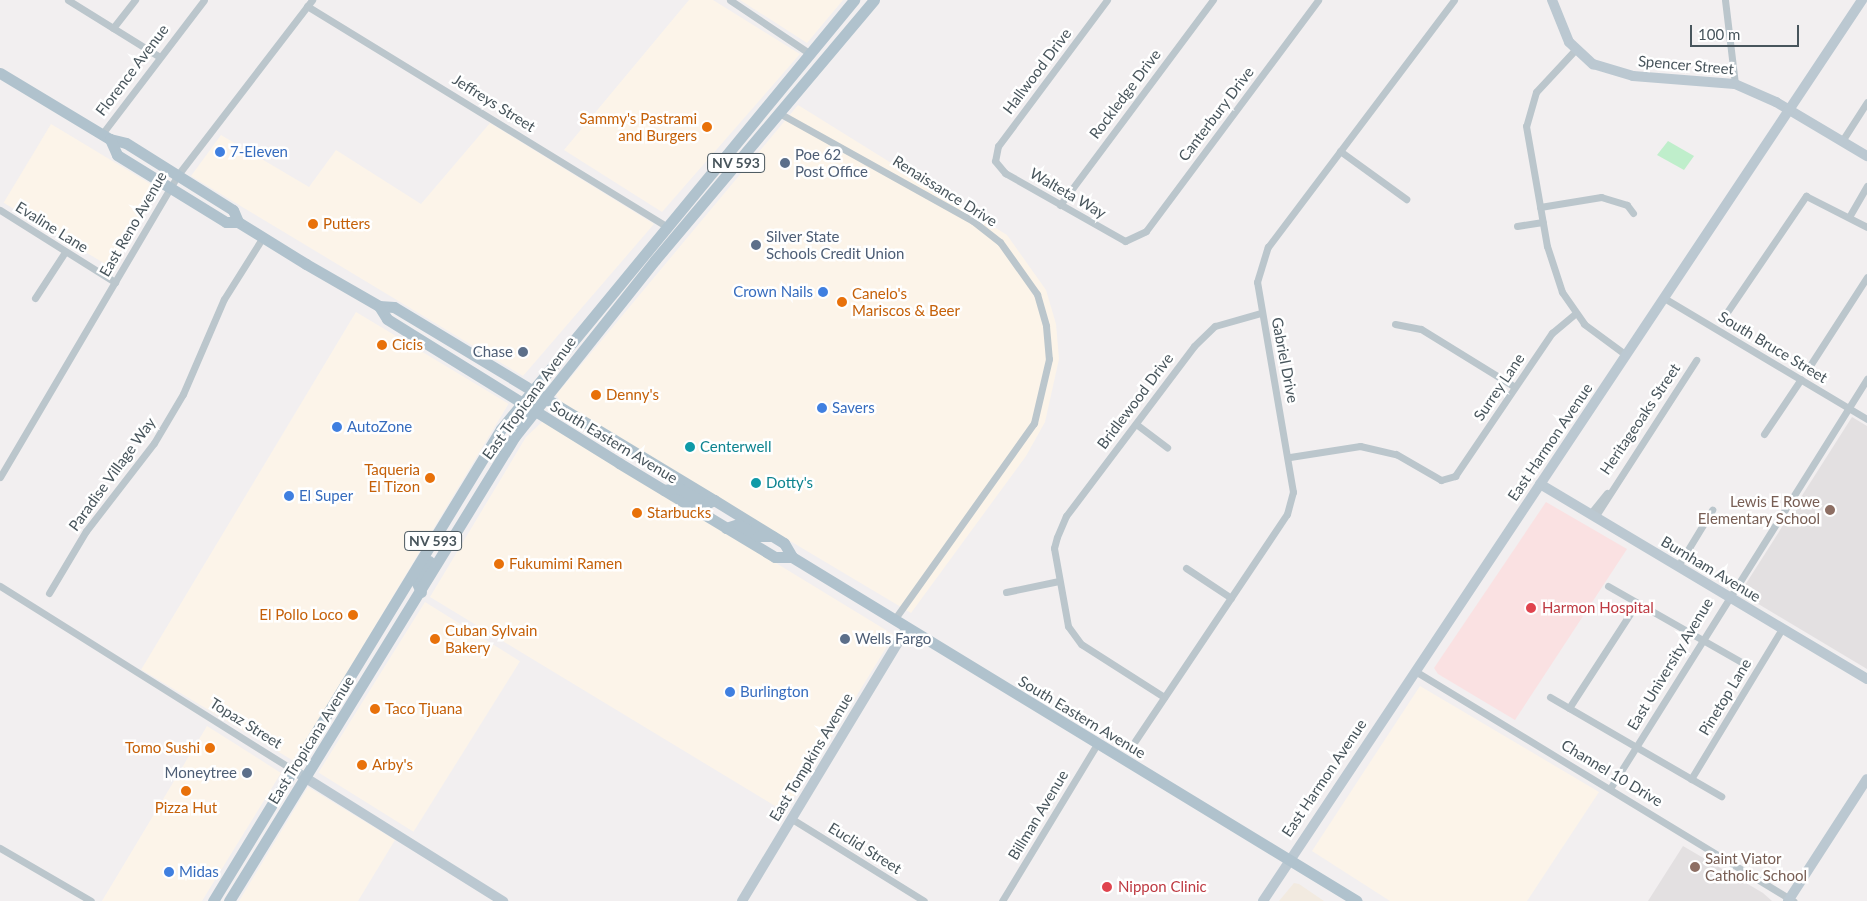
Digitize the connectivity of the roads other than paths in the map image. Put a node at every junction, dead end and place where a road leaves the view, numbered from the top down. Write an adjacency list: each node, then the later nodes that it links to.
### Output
1 (68, 0): 16 (street)
2 (135, 0): 16 (street)
3 (204, 0): 19 (street, Florence Avenue)
4 (730, 0): 18 (street)
5 (854, 0): 15 (main road, East Tropicana Avenue / NV 593)
6 (874, 0): 20 (main road, East Tropicana Avenue / NV 593)
7 (1107, 0): 31 (street, Hallwood Drive)
8 (1213, 0): 37 (street, Rockledge Drive)
9 (1318, 0): 49 (street, Canterbury Drive)
10 (1454, 0): 29 (street, Gabriel Drive)
11 (1725, 0): 22 (street)
12 (1862, 0): 25 (street, East Harmon Avenue)
13 (1556, 1): 17 (street, Spencer Street)
14 (310, 3): 32 (street, East Reno Avenue); 44 (street, Jeffreys Street)
15 (833, 26): 18 (main road, East Tropicana Avenue / NV 593); 20 (main road)
16 (113, 28): 19 (street)
17 (1575, 50): 22 (street, Spencer Street); 38 (street)
18 (809, 53): 23 (main road); 35 (main road, East Tropicana Avenue / NV 593)
19 (160, 57): 27 (street, Florence Avenue)
20 (819, 66): 23 (main road, East Tropicana Avenue / NV 593)
21 (0, 73): 27 (main road, South Eastern Avenue)
22 (1735, 84): 25 (street, Spencer Street)
23 (798, 90): 26 (main road, East Tropicana Avenue / NV 593)
24 (1867, 102): 28 (street)
25 (1790, 110): 28 (street, Spencer Street); 55 (street, East Harmon Avenue)
26 (779, 113): 47 (main road, East Tropicana Avenue / NV 593); 99 (street, Renaissance Drive)
27 (106, 136): 32 (main road, South Eastern Avenue); 34 (main road, South Eastern Avenue)
28 (1842, 141): 30 (street, Spencer Street)
29 (1340, 151): 36 (street); 57 (street, Gabriel Drive)
30 (1867, 156)
31 (995, 162): 37 (street, Walteta Way)
32 (178, 176): 34 (street, East Reno Avenue); 42 (main road, South Eastern Avenue)
33 (1867, 186): 41 (street)
34 (170, 188): 42 (main road, South Eastern Avenue); 53 (street, East Reno Avenue)
35 (692, 192): 44 (main road, East Tropicana Avenue / NV 593); 47 (main road)
36 (1406, 199)
37 (1060, 205): 49 (street, Walteta Way)
38 (1540, 207): 40 (street); 43 (street)
39 (0, 210): 50 (street, Evaline Lane)
40 (1632, 213)
41 (1848, 217): 46 (street); 59 (street)
42 (238, 222): 48 (main road, South Eastern Avenue)
43 (1543, 222): 45 (street); 58 (street)
44 (665, 225): 51 (main road); 67 (main road, East Tropicana Avenue / NV 593)
45 (1517, 226)
46 (1867, 227)
47 (680, 231): 51 (main road, East Tropicana Avenue / NV 593)
48 (263, 237): 56 (main road, South Eastern Avenue); 95 (street, Paradise Village Way)
49 (1132, 241)
50 (65, 252): 53 (street, Evaline Lane); 54 (street)
51 (656, 260): 68 (main road, East Tropicana Avenue / NV 593)
52 (1867, 277): 63 (street)
53 (115, 282): 77 (street, East Reno Avenue)
54 (35, 298)
55 (1664, 298): 61 (street, East Harmon Avenue); 64 (street, South Bruce Street)
56 (379, 306): 67 (main road, South Eastern Avenue); 69 (main road, South Eastern Avenue)
57 (1261, 313): 73 (street, Bridlewood Drive); 76 (street, Gabriel Drive)
58 (1576, 313): 61 (street); 66 (street, Surrey Lane)
59 (1723, 318)
60 (1395, 324): 66 (street)
61 (1626, 355): 78 (street, East Harmon Avenue)
62 (1696, 360): 82 (street, Heritageoaks Street)
63 (1809, 366)
64 (1801, 379): 70 (street, South Bruce Street); 74 (street)
65 (1867, 379): 70 (street, East University Avenue)
66 (1515, 387): 76 (street, Surrey Lane)
67 (531, 389): 68 (main road, South Eastern Avenue); 69 (main road, East Tropicana Avenue / NV 593)
68 (545, 398): 71 (main road, East Tropicana Avenue / NV 593); 80 (main road, South Eastern Avenue)
69 (520, 402): 71 (main road, South Eastern Avenue); 83 (main road, East Tropicana Avenue / NV 593)
70 (1848, 408): 72 (street, South Bruce Street); 96 (street, East University Avenue)
71 (535, 411): 79 (main road, South Eastern Avenue); 93 (main road, East Tropicana Avenue / NV 593)
72 (1867, 420)
73 (1136, 424): 75 (street); 89 (street, Bridlewood Drive)
74 (1764, 434)
75 (1167, 447)
76 (1290, 457): 97 (street, Gabriel Drive)
77 (0, 477)
78 (1540, 484): 82 (street, Burnham Avenue); 105 (street, East Harmon Avenue)
79 (664, 490): 80 (main road); 84 (main road, South Eastern Avenue)
80 (714, 500): 85 (main road, South Eastern Avenue)
81 (1712, 510): 87 (street)
82 (1592, 516): 87 (street, Burnham Avenue)
83 (446, 520): 90 (main road, East Tropicana Avenue / NV 593); 93 (main road)
84 (726, 528): 85 (main road); 86 (main road, South Eastern Avenue)
85 (772, 536): 86 (main road, South Eastern Avenue)
86 (792, 557): 99 (main road, South Eastern Avenue)
87 (1678, 566): 96 (street, Burnham Avenue)
88 (1186, 568): 97 (street)
89 (1059, 581): 94 (street); 107 (street)
90 (409, 582): 102 (main road); 113 (main road, East Tropicana Avenue / NV 593)
91 (0, 586): 113 (street, Topaz Street)
92 (1608, 586): 98 (street)
93 (421, 592): 102 (main road, East Tropicana Avenue / NV 593)
94 (1006, 592)
95 (49, 593)
96 (1727, 596): 101 (street, Burnham Avenue); 103 (street, East University Avenue)
97 (1231, 598): 107 (street, Gabriel Drive)
98 (1638, 603): 103 (street); 109 (street)
99 (894, 620): 100 (main road, South Eastern Avenue)
100 (907, 628): 111 (main road, South Eastern Avenue); 119 (street, East Tompkins Avenue)
101 (1782, 629): 106 (street, Burnham Avenue); 115 (street, Pinetop Lane)
102 (394, 636): 114 (main road, East Tropicana Avenue / NV 593)
103 (1704, 640): 104 (street); 112 (street, East University Avenue)
104 (1745, 664)
105 (1414, 671): 117 (street, Channel 10 Drive); 121 (street, East Harmon Avenue)
106 (1867, 679)
107 (1164, 697): 110 (street, Gabriel Drive)
108 (1550, 697): 109 (street)
109 (1569, 708): 112 (street)
110 (1135, 741)
111 (1097, 744): 121 (main road, South Eastern Avenue); 129 (street, Billman Avenue)
112 (1635, 749): 115 (street); 117 (street, East University Avenue)
113 (293, 770): 114 (street, Topaz Street); 124 (main road, East Tropicana Avenue / NV 593)
114 (304, 777): 125 (main road, East Tropicana Avenue / NV 593); 126 (street, Topaz Street)
115 (1691, 779): 118 (street)
116 (1867, 779): 122 (street)
117 (1611, 787): 122 (street, Channel 10 Drive)
118 (1721, 796)
119 (792, 819): 127 (street, East Tompkins Avenue); 128 (street, Euclid Street)
120 (0, 848): 123 (street)
121 (1288, 859): 130 (street, East Harmon Avenue); 131 (main road, South Eastern Avenue)
122 (1790, 900)
123 (91, 901)
124 (213, 901)
125 (228, 901)
126 (503, 901)
127 (742, 901)
128 (924, 901)
129 (1002, 901)
130 (1262, 901)
131 (1357, 901)

